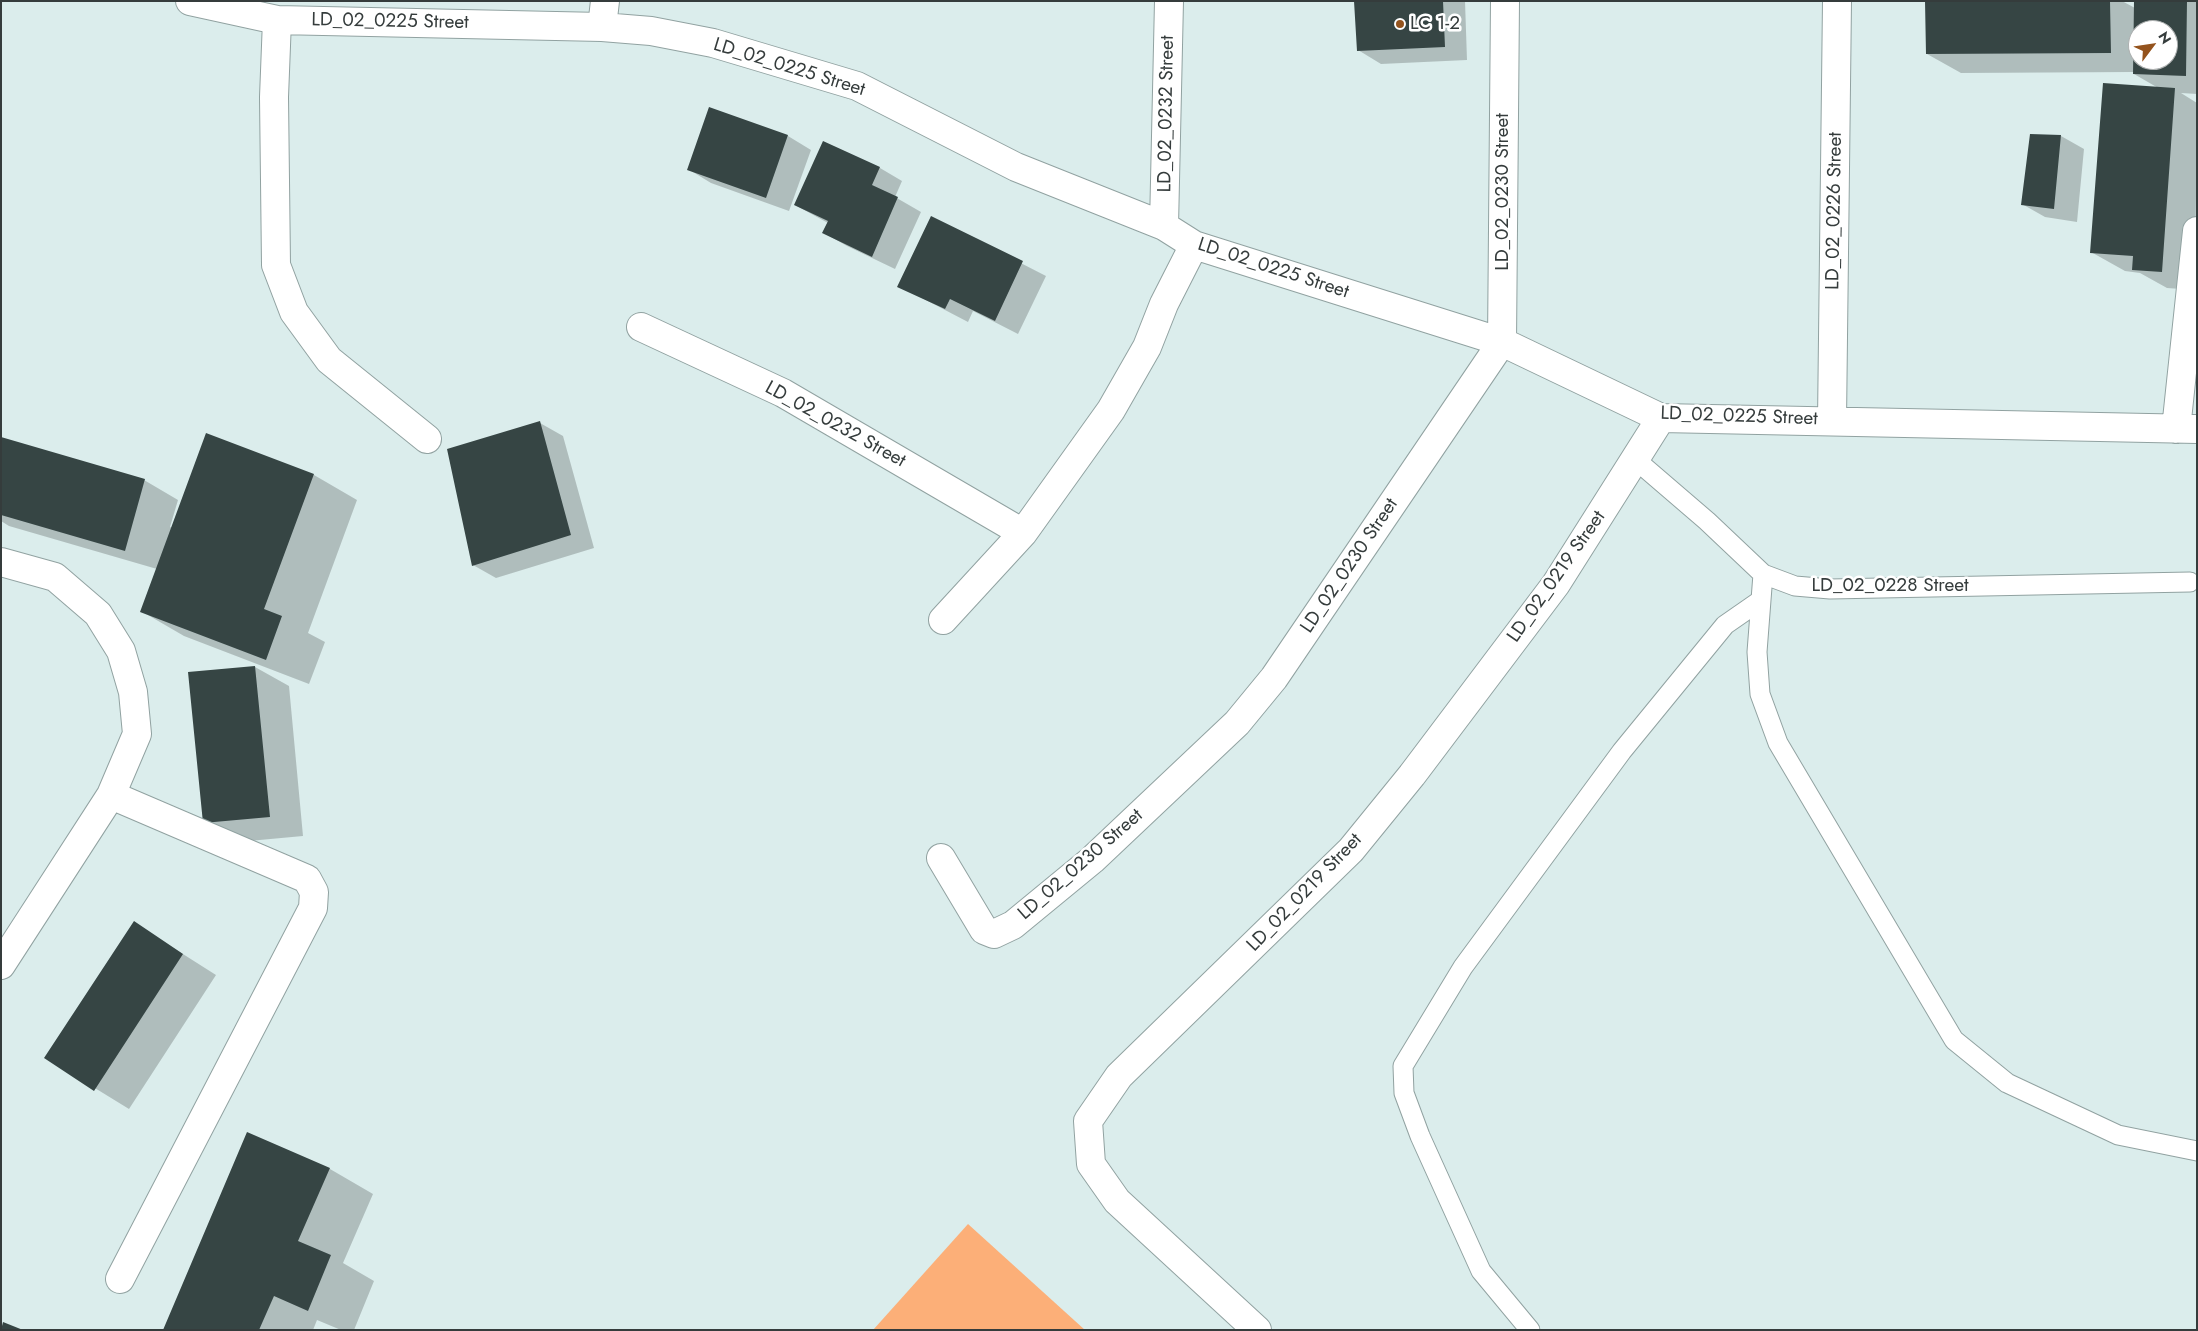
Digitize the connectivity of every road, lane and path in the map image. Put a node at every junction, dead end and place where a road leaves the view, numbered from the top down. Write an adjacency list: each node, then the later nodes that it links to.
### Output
1 (190, 1): 5 (street, LD_02_0225 Street)
2 (1169, 1): 8 (street, LD_02_0232 Street)
3 (1505, 1): 12 (street, LD_02_0230 Street)
4 (1838, 1): 14 (street, LD_02_0226 Street)
5 (195, 2): 7 (street, LD_02_0225 Street)
6 (603, 14): 7 (street, LD_02_0225 Street); 8 (street, LD_02_0225 Street)
7 (277, 20): 16 (street)
8 (1164, 226): 10 (street, LD_02_0225 Street)
9 (2197, 231): 15 (street)
10 (1194, 245): 12 (street, LD_02_0225 Street); 18 (street)
11 (641, 327): 18 (street, LD_02_0232 Street)
12 (1502, 342): 13 (street, LD_02_0225 Street); 25 (street, LD_02_0230 Street)
13 (1661, 418): 14 (street, LD_02_0225 Street); 17 (street, LD_02_0219 Street)
14 (1832, 421): 15 (street, LD_02_0225 Street)
15 (2186, 429)
16 (427, 439)
17 (1636, 460): 20 (lane, LD_02_0228 Street); 29 (street, LD_02_0219 Street)
18 (1024, 533): 23 (street)
19 (1, 562): 24 (street)
20 (1763, 574): 21 (lane, LD_02_0228 Street); 22 (lane)
21 (2190, 582)
22 (1761, 600): 27 (lane); 30 (lane)
23 (943, 620)
24 (111, 795): 26 (street); 28 (street)
25 (941, 858)
26 (1, 965)
27 (2197, 1151)
28 (120, 1279)
29 (1257, 1330)
30 (1530, 1330)

